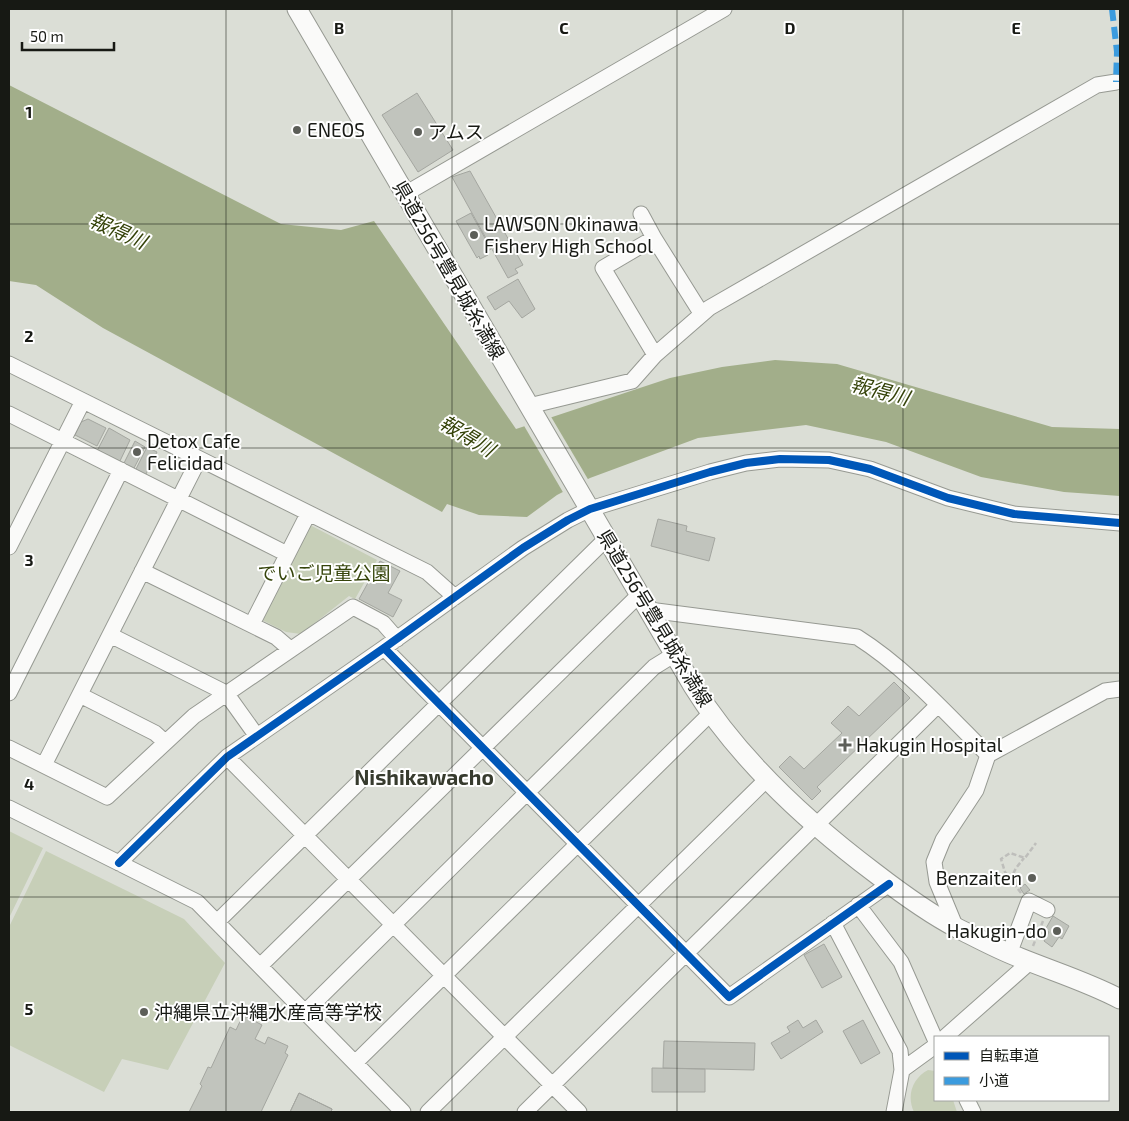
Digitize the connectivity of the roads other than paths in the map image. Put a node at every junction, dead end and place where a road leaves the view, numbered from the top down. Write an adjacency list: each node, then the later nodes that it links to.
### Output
1 (299, 9): 4 (main road, 県道256号豊見城糸満線)
2 (724, 9): 4 (street)
3 (1116, 82): 7 (street)
4 (405, 194): 11 (main road, 県道256号豊見城糸満線)
5 (641, 214): 6 (street)
6 (654, 238): 7 (street); 8 (street)
7 (701, 313): 8 (street)
8 (655, 355): 11 (street)
9 (9, 364): 10 (street)
10 (84, 401): 13 (street); 14 (street)
11 (531, 411): 17 (main road, 県道256号豊見城糸満線)
12 (9, 414): 13 (street)
13 (63, 441): 15 (street); 21 (street)
14 (199, 459): 16 (street); 18 (street)
15 (121, 470): 16 (street); 33 (street)
16 (179, 500): 22 (street); 23 (street)
17 (590, 509): 19 (street); 20 (main road, 県道256号豊見城糸満線); 24 (street)
18 (308, 514): 22 (street); 24 (street)
19 (1120, 523)
20 (606, 538): 25 (main road, 県道256号豊見城糸満線); 36 (street)
21 (9, 547)
22 (287, 554): 26 (street)
23 (142, 571): 26 (street); 27 (street)
24 (455, 597): 28 (street)
25 (644, 602): 31 (main road, 県道256号豊見城糸満線); 37 (street); 42 (street)
26 (252, 624): 30 (street)
27 (110, 635): 34 (street); 35 (street)
28 (397, 639): 29 (street); 30 (street)
29 (384, 648): 36 (street); 39 (street)
30 (290, 649): 34 (street)
31 (675, 654): 38 (main road, 県道256号豊見城糸満線); 47 (street)
32 (1120, 690): 43 (street)
33 (9, 692)
34 (226, 693): 39 (street); 40 (street)
35 (80, 695): 40 (street); 45 (street)
36 (439, 703): 42 (street); 50 (street)
37 (937, 706): 43 (street); 49 (street)
38 (711, 713): 46 (main road, 県道256号豊見城糸満線); 51 (street)
39 (256, 736): 44 (street)
40 (165, 742): 45 (street)
41 (9, 748): 45 (street)
42 (483, 748): 47 (street); 53 (street)
43 (988, 756): 61 (street)
44 (227, 757): 50 (street); 52 (street)
45 (44, 765)
46 (767, 779): 49 (main road, 県道256号豊見城糸満線); 55 (street)
47 (528, 793): 51 (street); 60 (street)
48 (9, 808): 52 (street)
49 (817, 826): 54 (main road, 県道256号豊見城糸満線); 63 (street)
50 (304, 835): 53 (street); 58 (street)
51 (578, 844): 55 (street); 66 (street)
52 (119, 863): 58 (street)
53 (349, 880): 60 (street); 65 (street)
54 (889, 884): 56 (street); 61 (main road, 県道256号豊見城糸満線)
55 (638, 905): 63 (street); 70 (street)
56 (858, 905): 59 (street); 71 (street)
57 (1047, 910): 64 (street)
58 (218, 921): 65 (street)
59 (833, 923): 63 (street); 74 (street)
60 (393, 925): 66 (street); 68 (street)
61 (956, 928): 64 (main road, 県道256号豊見城糸満線)
62 (1031, 953): 64 (main road, 県道256号豊見城糸満線); 67 (main road, 県道256号豊見城糸満線); 69 (street)
63 (687, 954): 75 (street)
64 (1010, 954)
65 (261, 965): 68 (street)
66 (444, 976): 70 (street); 73 (street)
67 (1120, 999)
68 (306, 1011): 73 (street)
69 (946, 1036)
70 (504, 1037): 75 (street); 77 (street)
71 (934, 1037)
72 (934, 1047): 74 (street)
73 (356, 1062): 76 (street)
74 (902, 1070): 80 (street)
75 (552, 1086): 78 (street); 79 (street)
76 (403, 1112)
77 (428, 1112)
78 (525, 1112)
79 (578, 1112)
80 (894, 1112)

